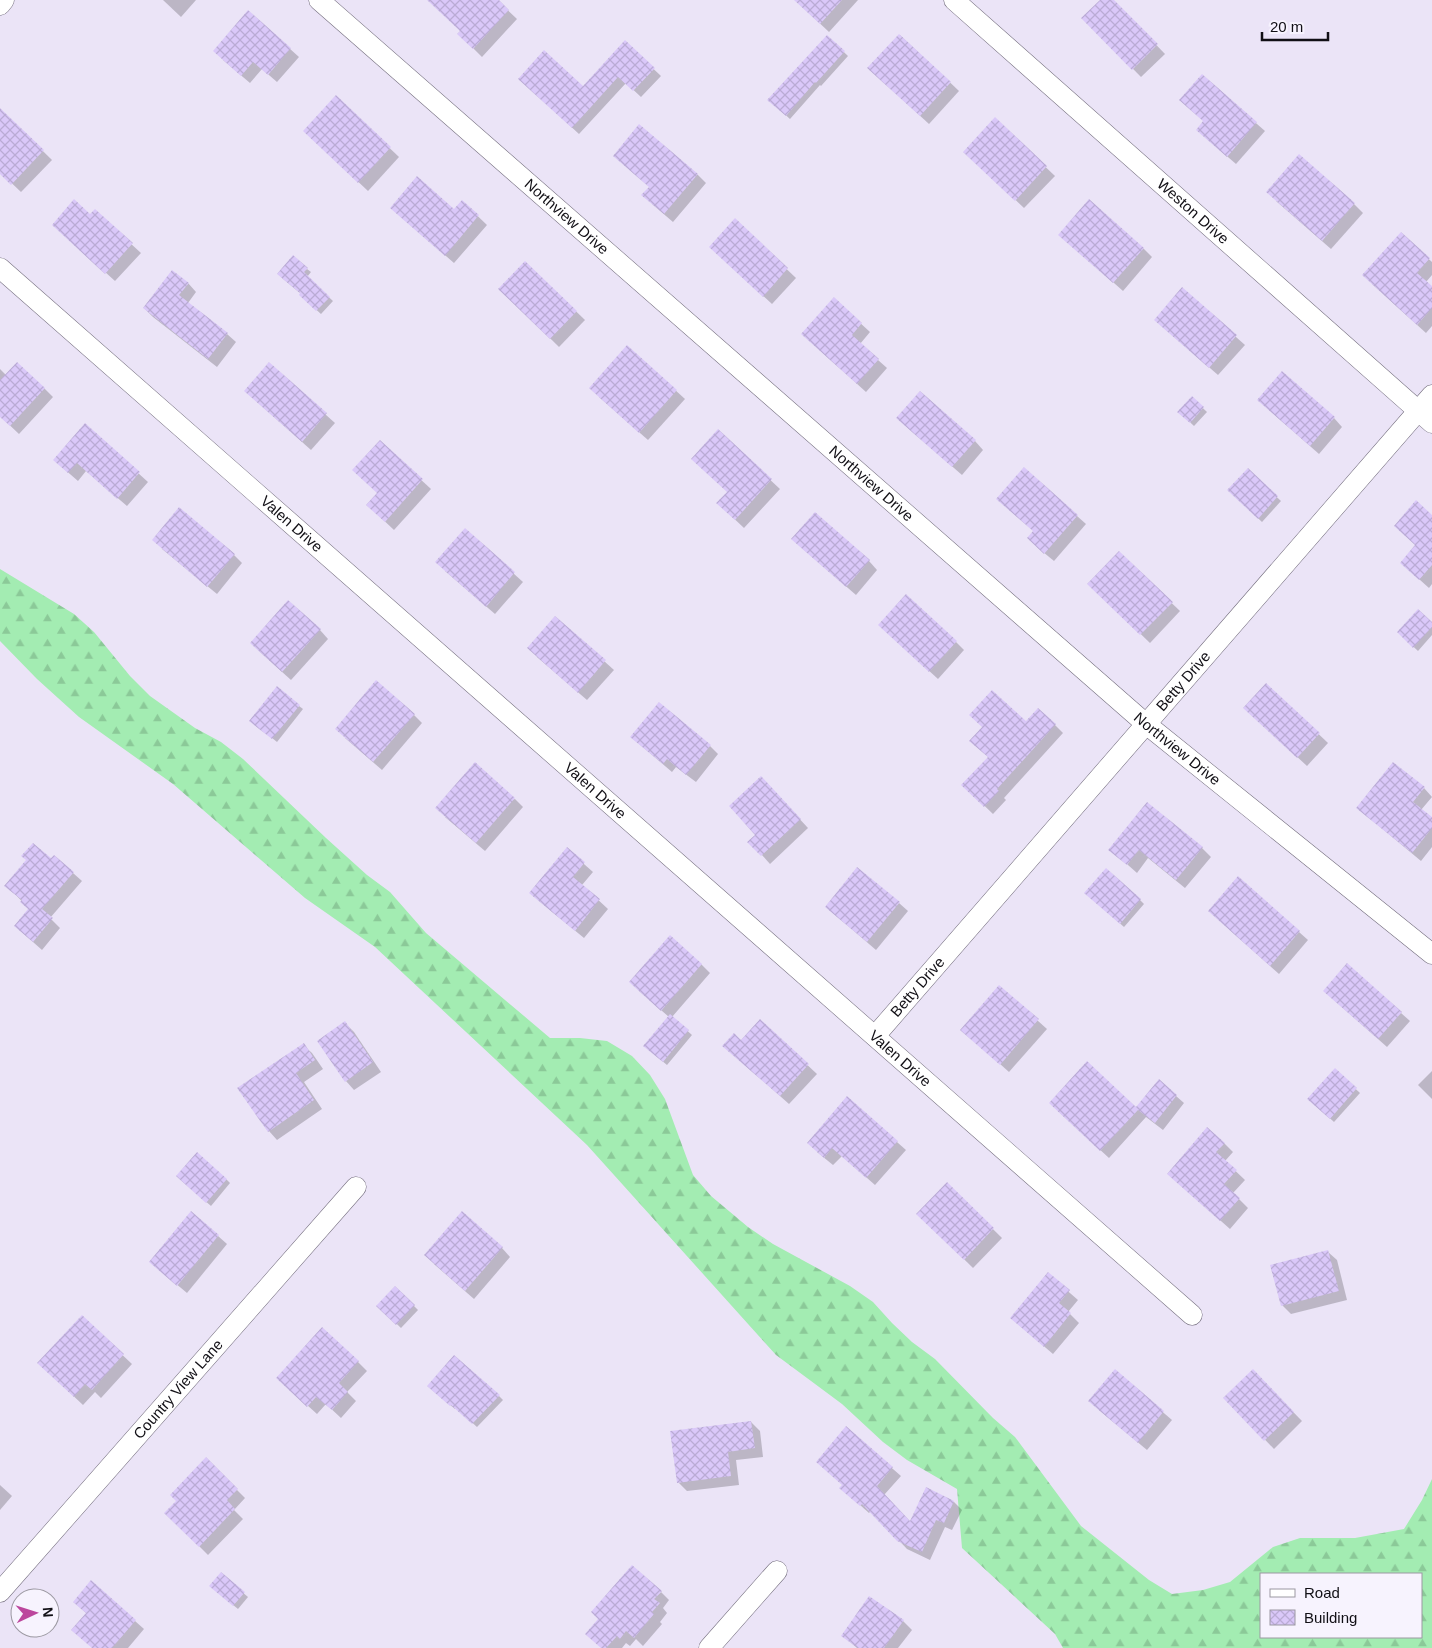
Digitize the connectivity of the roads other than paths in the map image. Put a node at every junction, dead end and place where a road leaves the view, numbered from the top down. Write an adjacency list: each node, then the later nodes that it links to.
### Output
1 (4, 0): 4 (street)
2 (319, 0): 8 (street, Northview Drive)
3 (954, 0): 7 (street, Weston Drive)
4 (0, 5)
5 (0, 268): 10 (street, Valen Drive)
6 (1432, 395): 7 (street, Betty Drive)
7 (1425, 417): 8 (street, Betty Drive)
8 (1146, 724): 9 (street, Northview Drive); 10 (street, Betty Drive)
9 (1432, 954)
10 (875, 1036): 12 (street, Valen Drive)
11 (356, 1187): 14 (street, Country View Lane)
12 (1192, 1315)
13 (777, 1571): 15 (street)
14 (0, 1592)
15 (709, 1648)

